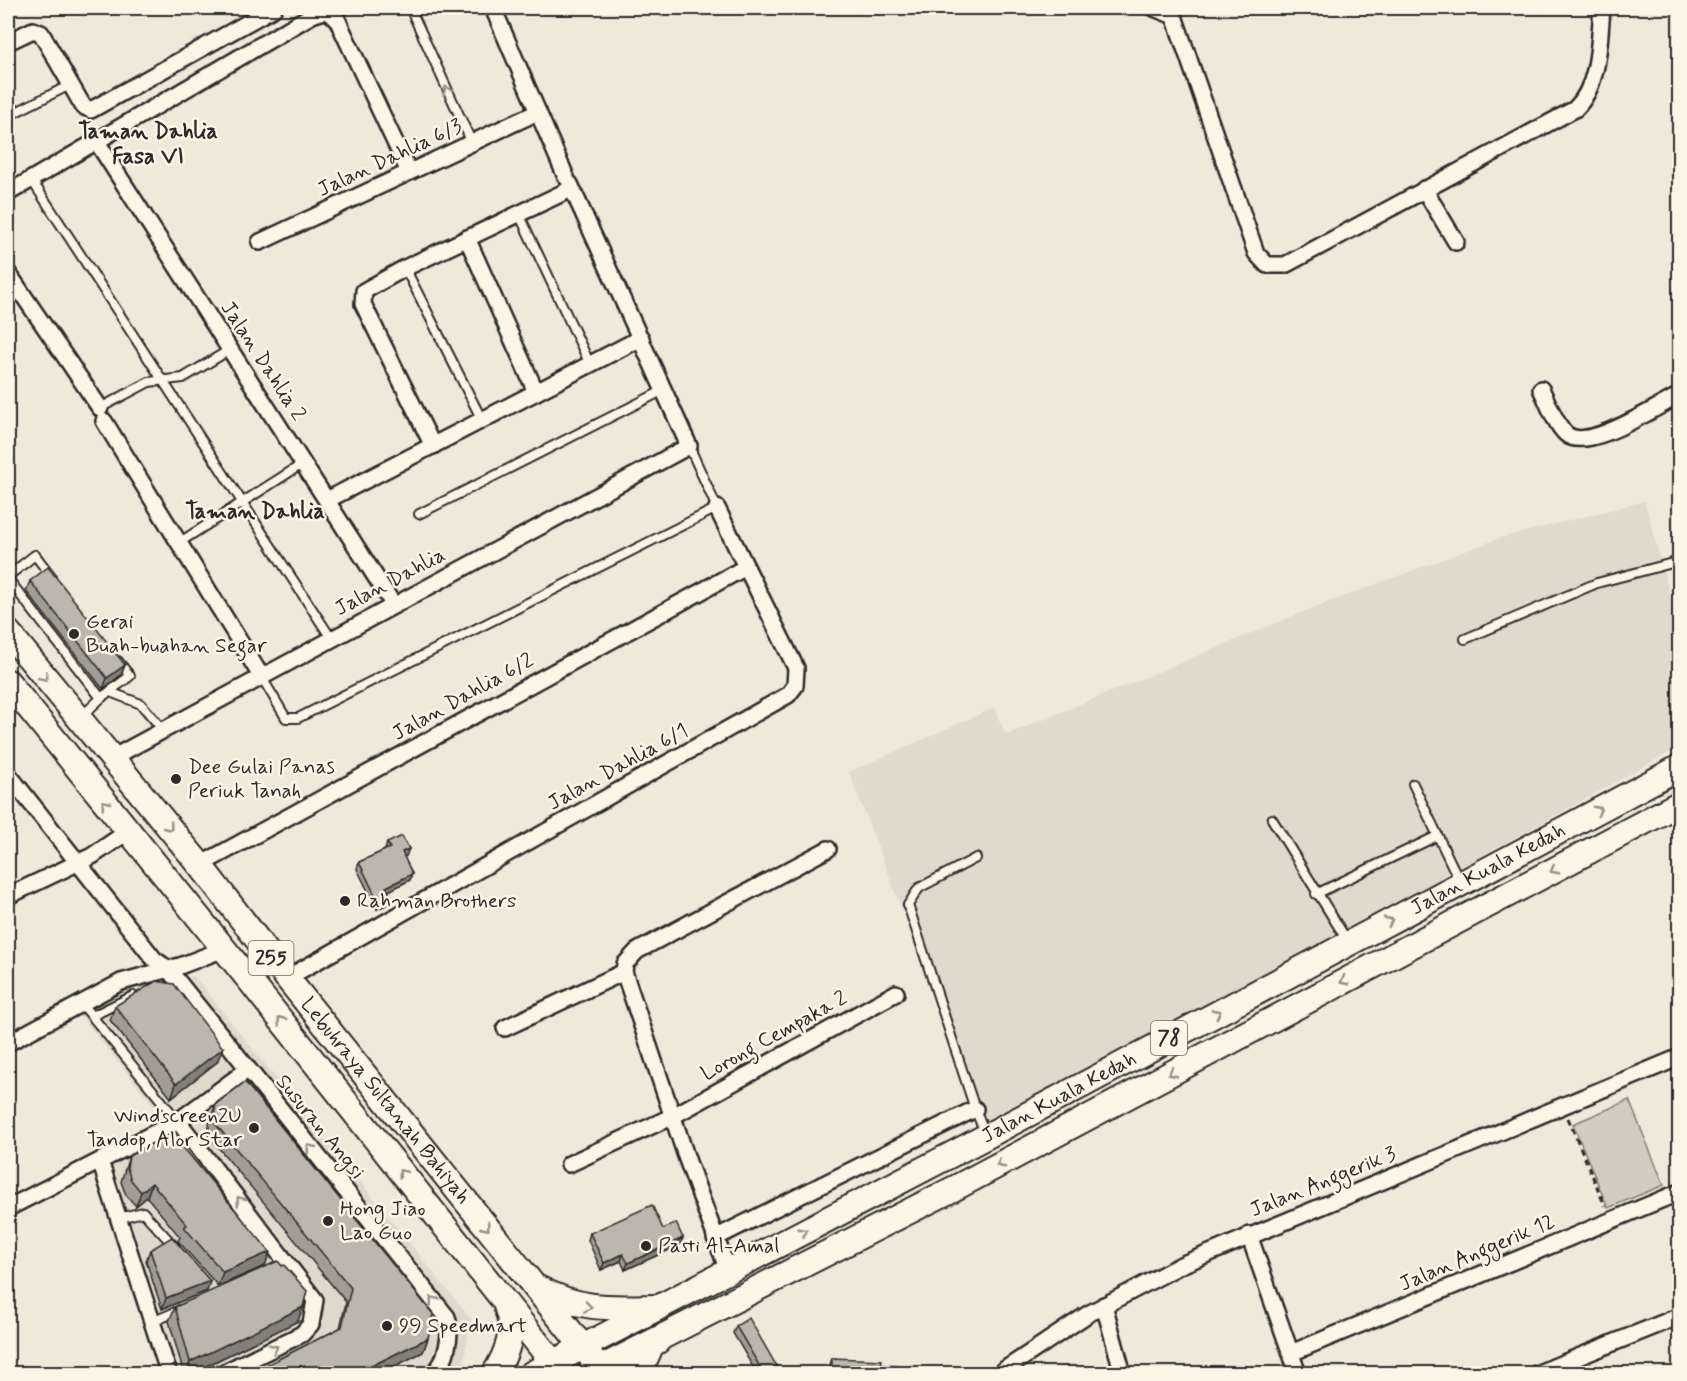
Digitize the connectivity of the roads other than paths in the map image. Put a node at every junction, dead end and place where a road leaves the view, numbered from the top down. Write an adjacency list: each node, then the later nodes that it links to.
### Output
1 (274, 8): 8 (street)
2 (410, 8): 12 (lane, one-way to 2)
3 (493, 8): 9 (street)
4 (1154, 8): 16 (street)
5 (1602, 8): 16 (street)
6 (329, 9): 11 (street); 13 (street)
7 (8, 42): 8 (street)
8 (72, 84): 10 (lane)
9 (538, 112): 12 (street, Jalan Dahlia 6/3); 15 (street)
10 (8, 116)
11 (97, 142): 14 (street); 25 (street, Jalan Dahlia 2)
12 (472, 143): 13 (street, Jalan Dahlia 6/3)
13 (409, 172): 20 (street, Jalan Dahlia 6/3)
14 (31, 179): 17 (street); 27 (lane)
15 (569, 183): 18 (street); 24 (street)
16 (1424, 189): 21 (street)
17 (8, 193)
18 (519, 213): 19 (street); 26 (lane)
19 (467, 238): 22 (street); 30 (street)
20 (260, 242)
21 (1456, 242)
22 (405, 268): 33 (lane); 34 (street)
23 (8, 273): 32 (street)
24 (641, 338): 26 (street); 29 (street)
25 (231, 349): 27 (lane); 36 (street, Jalan Dahlia 2)
26 (590, 364): 30 (street)
27 (163, 382): 32 (lane); 38 (lane)
28 (1540, 389): 31 (street)
29 (664, 390): 35 (street); 40 (lane)
30 (536, 392): 33 (street)
31 (1680, 394)
32 (102, 415): 41 (street)
33 (482, 420): 34 (street)
34 (433, 446): 37 (street)
35 (689, 446): 39 (lane); 46 (street, Jalan Dahlia)
36 (304, 463): 37 (street, Jalan Dahlia 2); 38 (lane)
37 (327, 500): 46 (street, Jalan Dahlia 2)
38 (243, 504): 41 (lane); 48 (lane)
39 (717, 508): 43 (street, Jalan Dahlia 6/1); 51 (lane)
40 (419, 514)
41 (180, 542): 51 (street)
42 (1680, 561): 49 (lane)
43 (746, 567): 68 (street, Jalan Dahlia 6/2); 76 (street, Jalan Dahlia 6/1)
44 (8, 577): 45 (lane); 54 (lane)
45 (57, 583)
46 (393, 604): 48 (street, Jalan Dahlia)
47 (8, 632): 55 (main road, Lebuhraya Sultanah Bahiyah / 255, one-way to 55)
48 (331, 639): 51 (street, Jalan Dahlia)
49 (1465, 639)
50 (115, 657): 53 (lane)
51 (261, 676): 56 (street, Jalan Dahlia)
52 (8, 682): 63 (main road, Lebuhraya Sultanah Bahiyah / 255, one-way to 52)
53 (110, 692): 54 (lane); 56 (lane)
54 (101, 698): 55 (lane)
55 (78, 719): 57 (main road, Lebuhraya Sultanah Bahiyah / 255)
56 (163, 730): 57 (street, Jalan Dahlia)
57 (112, 758): 68 (main road, Lebuhraya Sultanah Bahiyah / 255, one-way to 68)
58 (1680, 767): 69 (main road, Jalan Kuala Kedah / 78, one-way to 58)
59 (8, 774): 67 (street, Susuran Angsi)
60 (1413, 784): 64 (lane)
61 (1680, 803): 92 (main road, Jalan Kuala Kedah / 78, one-way to 92)
62 (1272, 819): 71 (lane)
63 (127, 832): 67 (street); 73 (main road, Lebuhraya Sultanah Bahiyah / 255)
64 (1437, 836): 69 (lane); 71 (lane)
65 (828, 849): 74 (street)
66 (976, 858): 85 (lane)
67 (78, 863): 70 (street); 75 (street, Susuran Angsi)
68 (200, 865): 76 (main road, Lebuhraya Sultanah Bahiyah / 255)
69 (1461, 883): 72 (main road, Jalan Kuala Kedah / 78, one-way to 69)
70 (10, 891)
71 (1316, 894): 72 (lane)
72 (1348, 943): 88 (main road, Jalan Kuala Kedah / 78, one-way to 72)
73 (224, 949): 75 (street); 101 (main road, Lebuhraya Sultanah Bahiyah / 255, one-way to 73)
74 (624, 972): 81 (street); 86 (street)
75 (168, 975): 79 (street); 84 (street, Susuran Angsi)
76 (287, 978): 100 (main road, Lebuhraya Sultanah Bahiyah / 255, one-way to 100)
77 (143, 991): 80 (lane)
78 (896, 993): 86 (street, Lorong Cempaka 2)
79 (81, 1004): 80 (lane); 82 (street)
80 (92, 1016): 87 (lane)
81 (505, 1028)
82 (8, 1043)
83 (1680, 1057): 96 (street, Jalan Anggerik 3)
84 (247, 1070): 87 (street); 114 (street, Susuran Angsi, one-way to 84)
85 (975, 1109): 88 (lane); 97 (street)
86 (673, 1116): 91 (street, Lorong Cempaka 2); 97 (street)
87 (178, 1121): 90 (street); 113 (street, one-way to 87)
88 (987, 1136): 89 (main road, Jalan Kuala Kedah / 78)
89 (941, 1159): 92 (main road); 99 (main road, Jalan Kuala Kedah / 78, one-way to 89)
90 (100, 1161): 94 (street); 95 (street)
91 (569, 1164)
92 (957, 1187): 107 (main road, Jalan Kuala Kedah / 78)
93 (1680, 1192): 109 (street, Jalan Anggerik 12)
94 (8, 1209)
95 (119, 1218): 98 (lane); 106 (street)
96 (1249, 1235): 102 (street, Jalan Anggerik 3); 109 (street)
97 (715, 1238): 99 (street)
98 (178, 1250)
99 (728, 1271): 103 (main road, Jalan Kuala Kedah / 78)
100 (533, 1286): 103 (main road, one-way to 103); 108 (main road, Lebuhraya Sultanah Bahiyah / 255)
101 (504, 1301): 110 (main road, Lebuhraya Sultanah Bahiyah / 255); 115 (main road)
102 (1104, 1305): 118 (street, Jalan Anggerik 3); 119 (street)
103 (658, 1307): 108 (main road, Jalan Kuala Kedah / 78)
104 (184, 1308): 106 (lane)
105 (1680, 1316): 121 (street)
106 (152, 1322): 112 (street)
107 (675, 1330): 111 (main road, Jalan Kuala Kedah / 78); 117 (main road)
108 (582, 1347): 110 (main road, Jalan Kuala Kedah / 78); 111 (main road, Lebuhraya Sultanah Bahiyah / 255)
109 (1291, 1353): 120 (street)
110 (557, 1368): 116 (main road, Jalan Kuala Kedah / 78)
111 (597, 1372)
112 (169, 1374)
113 (222, 1374)
114 (431, 1374)
115 (494, 1374)
116 (531, 1374)
117 (639, 1374)
118 (998, 1374)
119 (1123, 1374)
120 (1298, 1374)
121 (1536, 1374)

